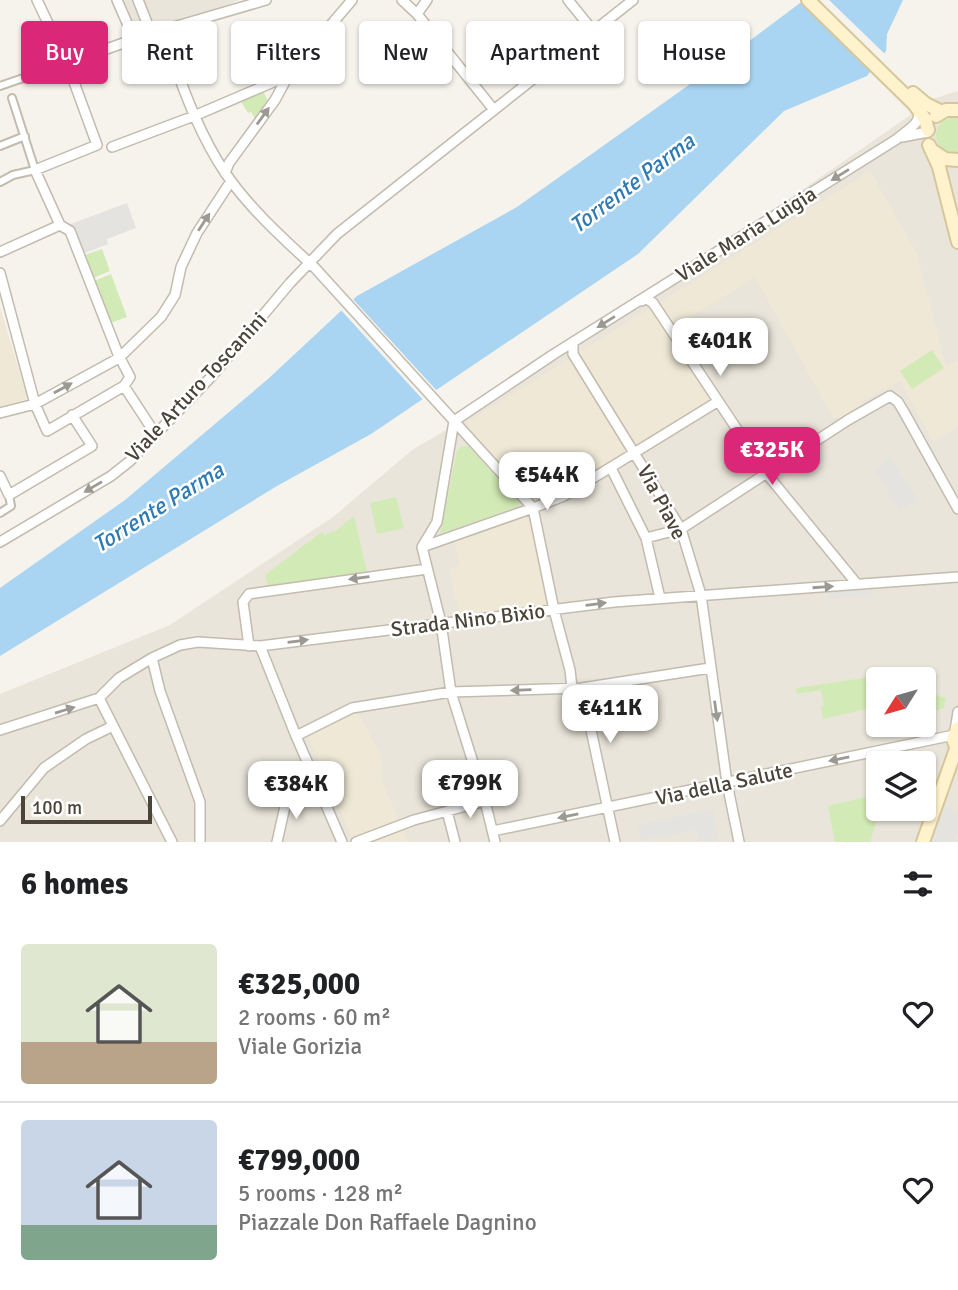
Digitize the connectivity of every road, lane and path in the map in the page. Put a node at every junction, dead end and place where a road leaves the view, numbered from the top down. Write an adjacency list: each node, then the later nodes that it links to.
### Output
1 (37, 0): 13 (street)
2 (117, 0): 14 (street)
3 (138, 0): 15 (street)
4 (352, 0): 17 (street)
5 (402, 0): 12 (street)
6 (427, 0): 12 (street)
7 (568, 0): 18 (street)
8 (633, 0): 19 (street, Viale Arturo Toscanini)
9 (808, 0): 26 (main road)
10 (819, 0): 26 (main road)
11 (260, 1): 16 (street)
12 (417, 14): 28 (street)
13 (47, 21)
14 (126, 21)
15 (146, 21)
16 (192, 21)
17 (334, 21)
18 (585, 21)
19 (607, 21)
20 (75, 84): 36 (street)
21 (182, 84): 29 (street)
22 (270, 84): 29 (street)
23 (284, 84): 37 (street, one-way to 23)
24 (527, 84): 28 (street, Viale Arturo Toscanini)
25 (12, 99): 30 (street)
26 (921, 106): 27 (main road); 31 (main road); 32 (street, Viale Maria Luigia)
27 (952, 109): 31 (main road)
28 (494, 110): 43 (street, Viale Arturo Toscanini)
29 (194, 116): 34 (street); 37 (street)
30 (25, 136): 33 (street); 36 (street)
31 (928, 136): 32 (street, Viale Maria Luigia); 35 (main road); 41 (main road)
32 (897, 139): 45 (street, Viale Maria Luigia, one-way to 45)
33 (0, 146)
34 (112, 147)
35 (958, 160)
36 (35, 170): 39 (street); 40 (street)
37 (225, 173): 38 (street)
38 (231, 181): 43 (street); 47 (street, one-way to 38)
39 (0, 182)
40 (60, 225): 42 (street); 47 (street)
41 (958, 242)
42 (0, 253)
43 (308, 262): 53 (street); 54 (street, Viale Arturo Toscanini)
44 (0, 273): 50 (street)
45 (640, 301): 46 (street, Viale Maria Luigia, one-way to 46); 49 (street)
46 (573, 342): 53 (street, Viale Maria Luigia); 55 (street, Via Piave)
47 (119, 358): 48 (street); 50 (street, one-way to 47)
48 (124, 386): 52 (street); 54 (street)
49 (718, 402): 55 (street); 57 (street)
50 (35, 404): 51 (street); 52 (street)
51 (0, 413)
52 (72, 415): 59 (street)
53 (454, 421): 60 (street); 66 (street)
54 (156, 435): 65 (street, Viale Arturo Toscanini, one-way to 65)
55 (635, 453): 56 (street); 63 (street, Via Piave)
56 (611, 468): 60 (street); 64 (street)
57 (766, 473): 61 (street); 63 (street); 70 (street)
58 (0, 476): 59 (street)
59 (9, 495): 62 (street)
60 (533, 508): 66 (street); 74 (street)
61 (958, 509)
62 (0, 513)
63 (681, 529): 64 (street); 72 (street, Via Piave)
64 (646, 538): 73 (street)
65 (0, 542)
66 (422, 547): 67 (street)
67 (427, 569): 75 (street); 76 (street, one-way to 76)
68 (956, 575): 69 (street, Strada Nino Bixio)
69 (942, 578): 70 (street, Strada Nino Bixio); 71 (street)
70 (858, 584): 72 (street, Strada Nino Bixio, one-way to 70)
71 (958, 588)
72 (701, 595): 73 (street, Strada Nino Bixio); 79 (street, Via Piave)
73 (660, 598): 74 (street, Strada Nino Bixio, one-way to 73)
74 (554, 610): 75 (street, Strada Nino Bixio); 80 (street)
75 (441, 623): 77 (street, Strada Nino Bixio, one-way to 75); 81 (street)
76 (249, 646): 77 (street, Strada Nino Bixio); 78 (street, Strada Nino Bixio)
77 (260, 646): 87 (street)
78 (152, 658): 82 (street, Strada Nino Bixio); 97 (street)
79 (710, 668): 80 (street); 90 (street, Via Piave, one-way to 90)
80 (577, 688): 81 (street, one-way to 81); 92 (street)
81 (451, 692): 87 (street); 91 (street)
82 (99, 698): 84 (street); 85 (street, Strada Nino Bixio, one-way to 82)
83 (958, 712): 86 (street)
84 (113, 726): 94 (street); 96 (street)
85 (0, 730)
86 (956, 731): 88 (main road); 90 (street, Via della Salute, one-way to 90)
87 (296, 736): 89 (street)
88 (957, 750): 105 (main road)
89 (308, 764): 98 (street); 99 (street)
90 (727, 783): 92 (street, Via della Salute); 104 (street, Via Piave)
91 (485, 801): 93 (street); 95 (street)
92 (608, 808): 95 (street, Via della Salute, one-way to 95); 103 (street)
93 (447, 811): 100 (street); 101 (street)
94 (0, 821)
95 (493, 831): 102 (street)
96 (172, 842)
97 (200, 842)
98 (277, 842)
99 (342, 842)
100 (356, 842)
101 (456, 842)
102 (495, 842)
103 (615, 842)
104 (739, 842)
105 (923, 842)

